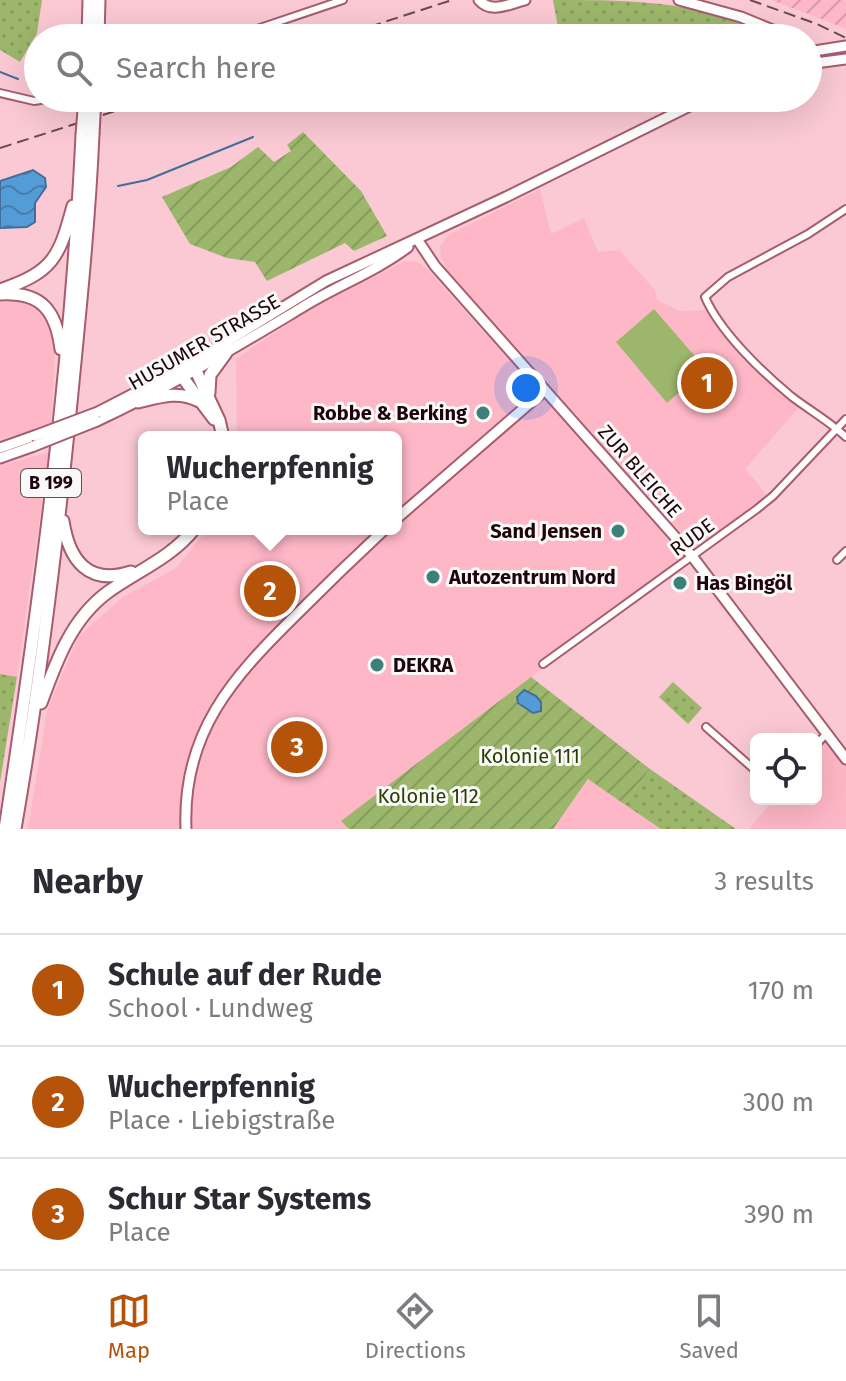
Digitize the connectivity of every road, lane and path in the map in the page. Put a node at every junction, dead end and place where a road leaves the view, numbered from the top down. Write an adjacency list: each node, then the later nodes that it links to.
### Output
1 (89, 0): 7 (highway)
2 (99, 0): 8 (highway)
3 (343, 0): 9 (street)
4 (479, 0): 5 (street)
5 (525, 0)
6 (679, 0): 10 (street)
7 (88, 24)
8 (98, 24)
9 (272, 24)
10 (758, 24)
11 (846, 46): 12 (street)
12 (822, 54)
13 (822, 59): 14 (street)
14 (846, 59)
15 (0, 93): 16 (street)
16 (24, 99)
17 (86, 112): 20 (highway, B 199, bridge)
18 (92, 112): 20 (highway, B 199, bridge)
19 (677, 112): 23 (street, HUSUMER STRASSE)
20 (88, 135): 21 (highway, B 199); 39 (highway, B 199)
21 (80, 178): 24 (highway); 26 (highway, B 199)
22 (846, 209): 33 (street)
23 (417, 239): 25 (street, HUSUMER STRASSE); 27 (street, HUSUMER STRASSE); 28 (street, ZUR BLEICHE)
24 (0, 292): 26 (highway)
25 (226, 353): 27 (street, HUSUMER STRASSE); 29 (highway)
26 (64, 370): 54 (highway, B 199)
27 (188, 371): 29 (highway); 30 (street, HUSUMER STRASSE); 31 (street, HUSUMER STRASSE)
28 (545, 390): 40 (street); 44 (street, ZUR BLEICHE)
29 (205, 399): 30 (highway); 34 (highway)
30 (138, 402): 31 (street, HUSUMER STRASSE)
31 (97, 416): 36 (street, HUSUMER STRASSE, bridge)
32 (846, 419): 33 (street, RUDE)
33 (836, 428): 35 (street); 44 (street, RUDE)
34 (220, 431)
35 (846, 437)
36 (34, 441): 37 (street, HUSUMER STRASSE); 38 (street, HUSUMER STRASSE)
37 (0, 448)
38 (0, 458)
39 (61, 505): 46 (highway); 48 (highway, B 199)
40 (402, 514)
41 (188, 535): 46 (highway)
42 (379, 535): 56 (street)
43 (846, 551): 45 (street)
44 (692, 556): 47 (street, RUDE); 50 (street, ZUR BLEICHE)
45 (837, 560)
46 (154, 563): 48 (highway)
47 (543, 664)
48 (33, 727): 55 (highway, B 199)
49 (706, 727): 53 (street)
50 (827, 733): 51 (street); 52 (street, ZUR BLEICHE)
51 (822, 738)
52 (846, 759)
53 (750, 766)
54 (5, 829)
55 (15, 829)
56 (186, 829)

